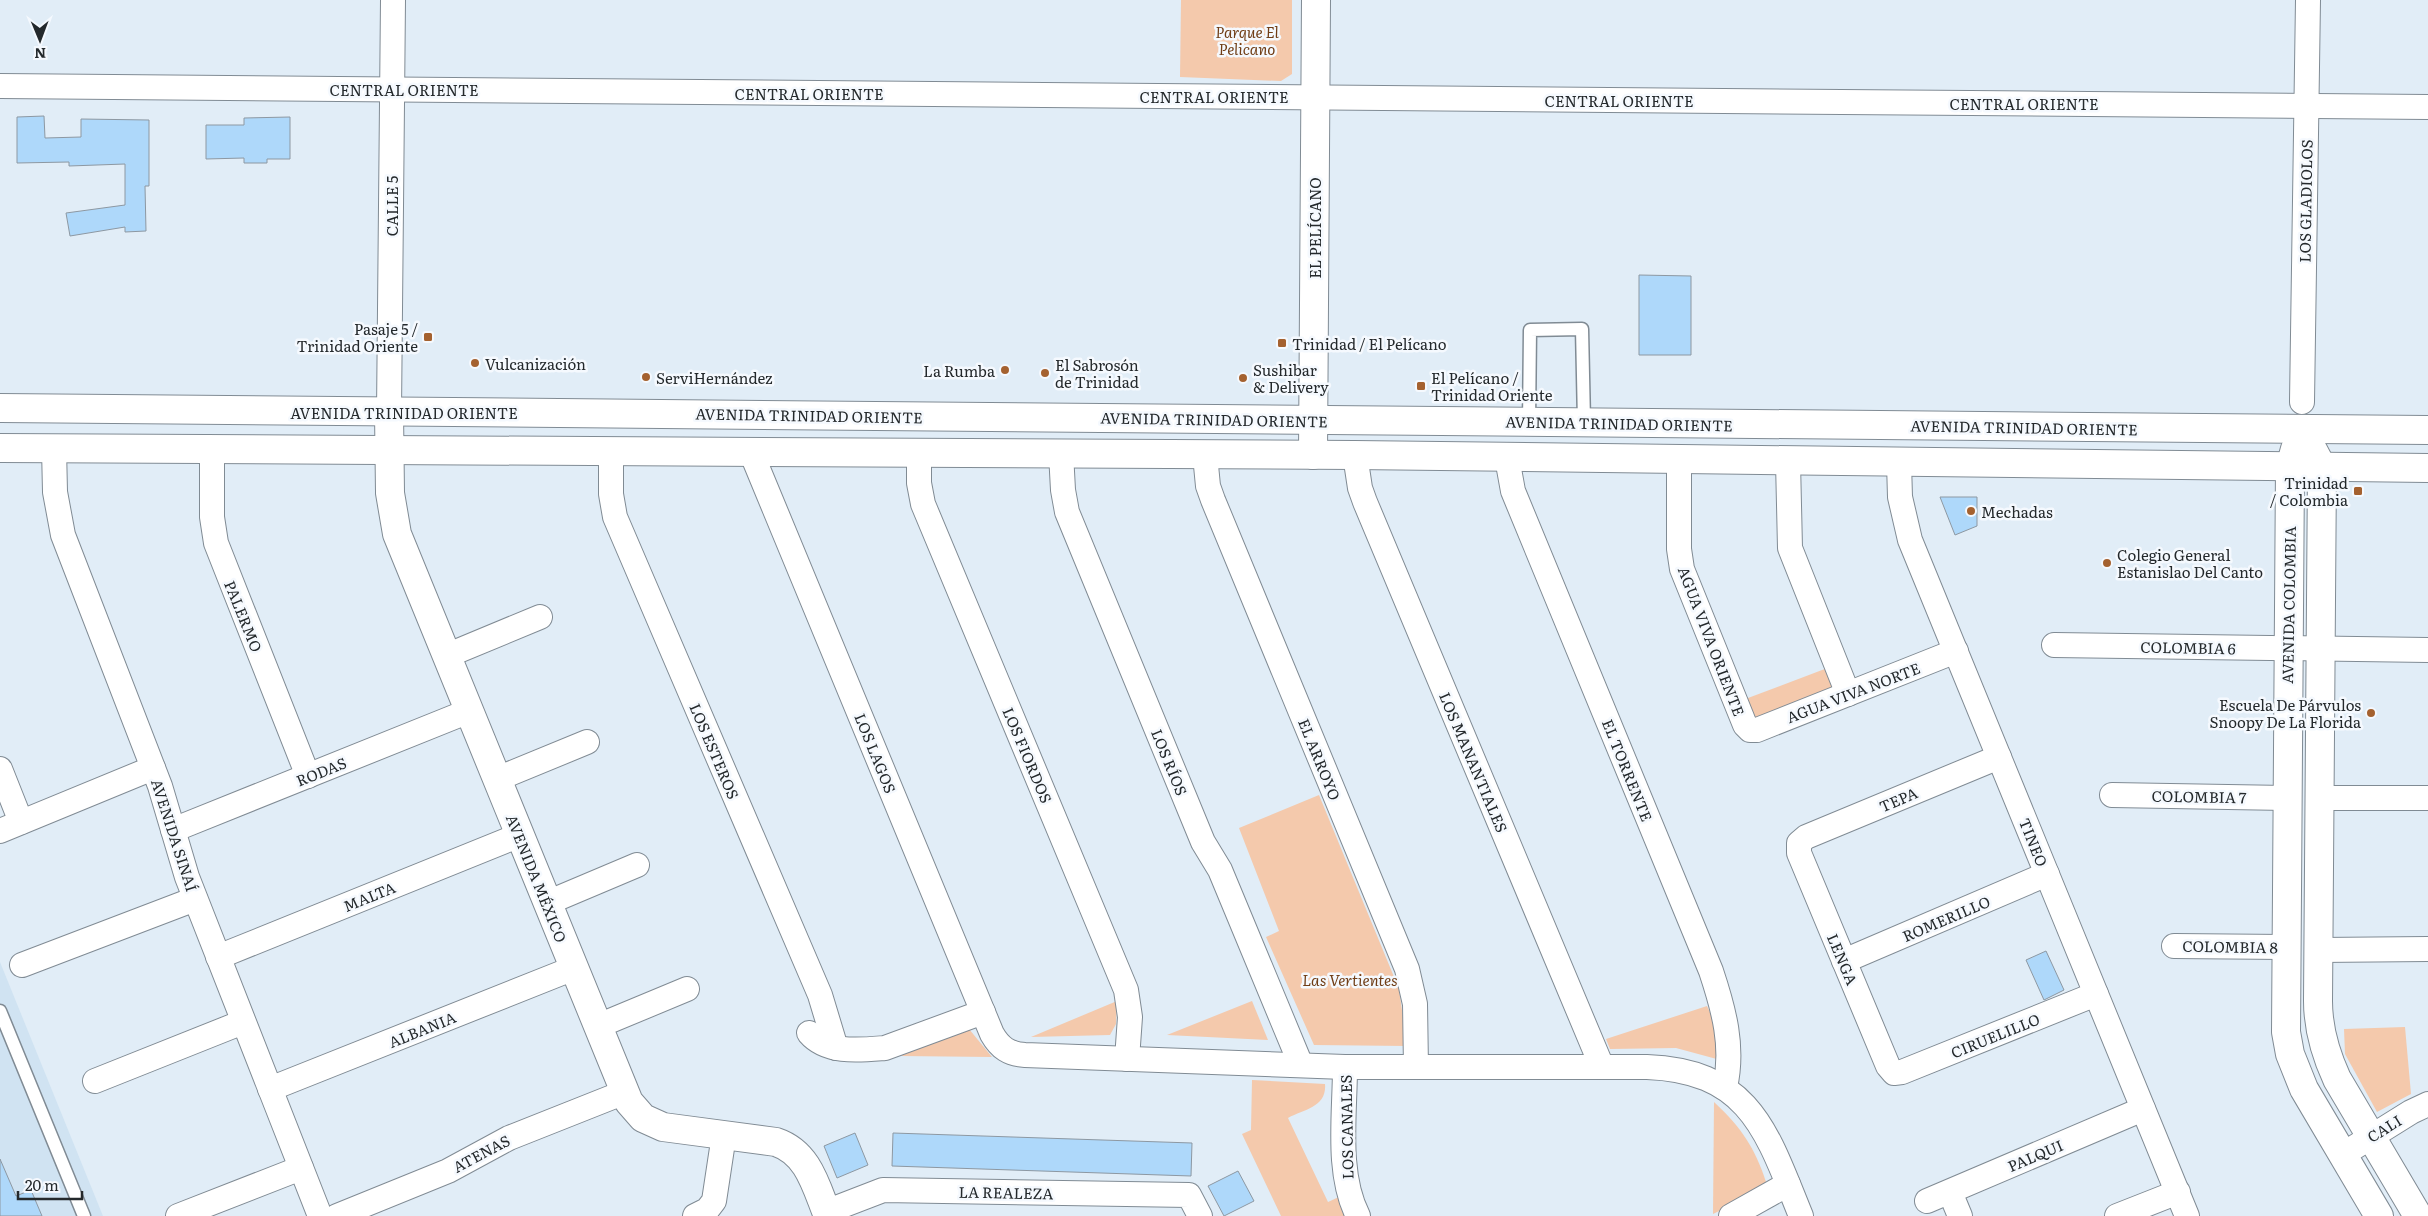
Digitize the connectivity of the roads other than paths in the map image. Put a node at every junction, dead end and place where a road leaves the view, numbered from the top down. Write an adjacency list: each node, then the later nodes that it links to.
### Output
1 (393, 0): 5 (street, CALLE 5)
2 (1316, 0): 6 (main road, EL PELÍCANO)
3 (2308, 0): 7 (street, LOS GLADIOLOS)
4 (0, 86): 5 (street, CENTRAL ORIENTE)
5 (392, 89): 6 (street, CENTRAL ORIENTE); 11 (street, CALLE 5)
6 (1315, 97): 7 (street, CENTRAL ORIENTE); 12 (main road, EL PELÍCANO)
7 (2306, 106): 8 (street, CENTRAL ORIENTE); 9 (street, LOS GLADIOLOS)
8 (2428, 107)
9 (2302, 402)
10 (0, 408): 11 (main road, AVENIDA TRINIDAD ORIENTE)
11 (389, 412): 12 (main road, AVENIDA TRINIDAD ORIENTE); 20 (main road, AVENIDA MÉXICO)
12 (1313, 420): 13 (main road, AVENIDA TRINIDAD ORIENTE); 26 (main road, EL PELÍCANO)
13 (1529, 422): 14 (main road, AVENIDA TRINIDAD ORIENTE); 14 (lane)
14 (1584, 422): 15 (main road, AVENIDA TRINIDAD ORIENTE)
15 (2302, 429): 16 (main road, AVENIDA TRINIDAD ORIENTE); 32 (main road, AVENIDA COLOMBIA); 33 (main road)
16 (2428, 430)
17 (0, 448): 18 (main road)
18 (54, 448): 19 (main road); 47 (street, AVENIDA SINAÍ)
19 (212, 449): 20 (main road); 49 (street, PALERMO)
20 (390, 450): 21 (main road); 41 (main road, AVENIDA MÉXICO)
21 (611, 451): 22 (main road); 78 (street, LOS ESTEROS)
22 (751, 452): 23 (main road); 74 (street, LOS LAGOS)
23 (919, 453): 24 (main road); 79 (street, LOS FIORDOS)
24 (1061, 454): 25 (main road); 80 (street, LOS RÍOS)
25 (1205, 454): 26 (main road); 82 (street, EL ARROYO)
26 (1313, 455): 27 (main road)
27 (1355, 456): 28 (main road); 83 (street, LOS MANANTIALES)
28 (1508, 458): 29 (main road); 86 (street, EL TORRENTE)
29 (1678, 460): 30 (main road); 44 (street, AGUA VIVA ORIENTE)
30 (1788, 462): 31 (main road); 42 (street)
31 (1899, 463): 32 (main road); 40 (street, TINEO)
32 (2290, 467): 33 (main road); 37 (main road, AVENIDA COLOMBIA)
33 (2322, 467): 34 (main road); 38 (main road)
34 (2428, 468)
35 (540, 617): 41 (street)
36 (2054, 645): 37 (street, COLOMBIA 6)
37 (2287, 648): 38 (street, COLOMBIA 6); 52 (main road, AVENIDA COLOMBIA)
38 (2321, 648): 39 (street, COLOMBIA 6); 53 (main road)
39 (2428, 650)
40 (1956, 651): 42 (street, AGUA VIVA NORTE); 46 (street, TINEO)
41 (446, 656): 43 (main road, AVENIDA MÉXICO)
42 (1848, 694): 44 (street, AGUA VIVA NORTE)
43 (469, 711): 49 (street, RODAS); 50 (main road, AVENIDA MÉXICO)
44 (1750, 730)
45 (587, 742): 50 (street)
46 (1999, 757): 58 (street, TEPA); 60 (street, TINEO)
47 (153, 768): 55 (street); 56 (street, AVENIDA SINAÍ)
48 (0, 769): 55 (street)
49 (308, 776): 56 (street, RODAS)
50 (497, 779): 57 (main road, AVENIDA MÉXICO)
51 (2112, 795): 52 (street, COLOMBIA 7)
52 (2286, 798): 64 (main road, AVENIDA COLOMBIA)
53 (2320, 798): 54 (street); 66 (main road)
54 (2428, 798)
55 (11, 827)
56 (173, 830): 61 (street, AVENIDA SINAÍ)
57 (520, 835): 62 (main road, AVENIDA MÉXICO); 67 (street, MALTA)
58 (1799, 843): 68 (street, LENGA)
59 (637, 866): 62 (street)
60 (2047, 874): 68 (street, ROMERILLO); 72 (street, TINEO)
61 (195, 899): 67 (street, AVENIDA SINAÍ); 69 (street)
62 (548, 903): 70 (main road, AVENIDA MÉXICO)
63 (2174, 946): 64 (street, COLOMBIA 8)
64 (2286, 947): 93 (main road, AVENIDA COLOMBIA)
65 (2428, 949): 66 (street)
66 (2319, 950): 92 (main road)
67 (218, 957): 75 (street, AVENIDA SINAÍ)
68 (1844, 961): 84 (street, LENGA)
69 (22, 965)
70 (574, 968): 76 (main road, AVENIDA MÉXICO); 87 (street, ALBANIA)
71 (687, 988): 76 (street)
72 (2096, 994): 84 (street, CIRUELILLO); 90 (street, TINEO)
73 (0, 1011): 100 (lane)
74 (983, 1012): 78 (street); 79 (street, LOS LAGOS)
75 (243, 1022): 85 (street); 87 (street, AVENIDA SINAÍ)
76 (598, 1026): 88 (main road, AVENIDA MÉXICO)
77 (809, 1033): 78 (street)
78 (836, 1048)
79 (1127, 1059): 80 (street)
80 (1301, 1065): 81 (street)
81 (1345, 1067): 82 (street); 106 (street, LOS CANALES)
82 (1416, 1067): 83 (street)
83 (1602, 1067): 86 (street)
84 (1894, 1073)
85 (95, 1081)
86 (1725, 1087): 95 (street)
87 (270, 1089): 94 (street, AVENIDA SINAÍ)
88 (625, 1092): 91 (main road, AVENIDA MÉXICO); 103 (street, ATENAS)
89 (2428, 1104): 92 (street, CALI)
90 (2143, 1109): 96 (street, PALQUI); 97 (street, TINEO)
91 (724, 1135): 99 (main road, AVENIDA MÉXICO); 104 (street)
92 (2371, 1136): 93 (street, CALI); 113 (main road)
93 (2342, 1155): 112 (main road, AVENIDA COLOMBIA)
94 (301, 1168): 101 (street); 102 (street, AVENIDA SINAÍ)
95 (1788, 1184): 107 (street); 108 (street)
96 (1950, 1192): 98 (street, PALQUI); 109 (street)
97 (2178, 1192): 110 (street); 111 (street, TINEO)
98 (1927, 1201)
99 (827, 1214): 105 (street, LA REALEZA)
100 (84, 1216)
101 (178, 1216)
102 (320, 1216)
103 (337, 1216)
104 (695, 1216)
105 (1200, 1216)
106 (1358, 1216)
107 (1731, 1216)
108 (1801, 1216)
109 (1960, 1216)
110 (2117, 1216)
111 (2187, 1216)
112 (2378, 1216)
113 (2418, 1216)

